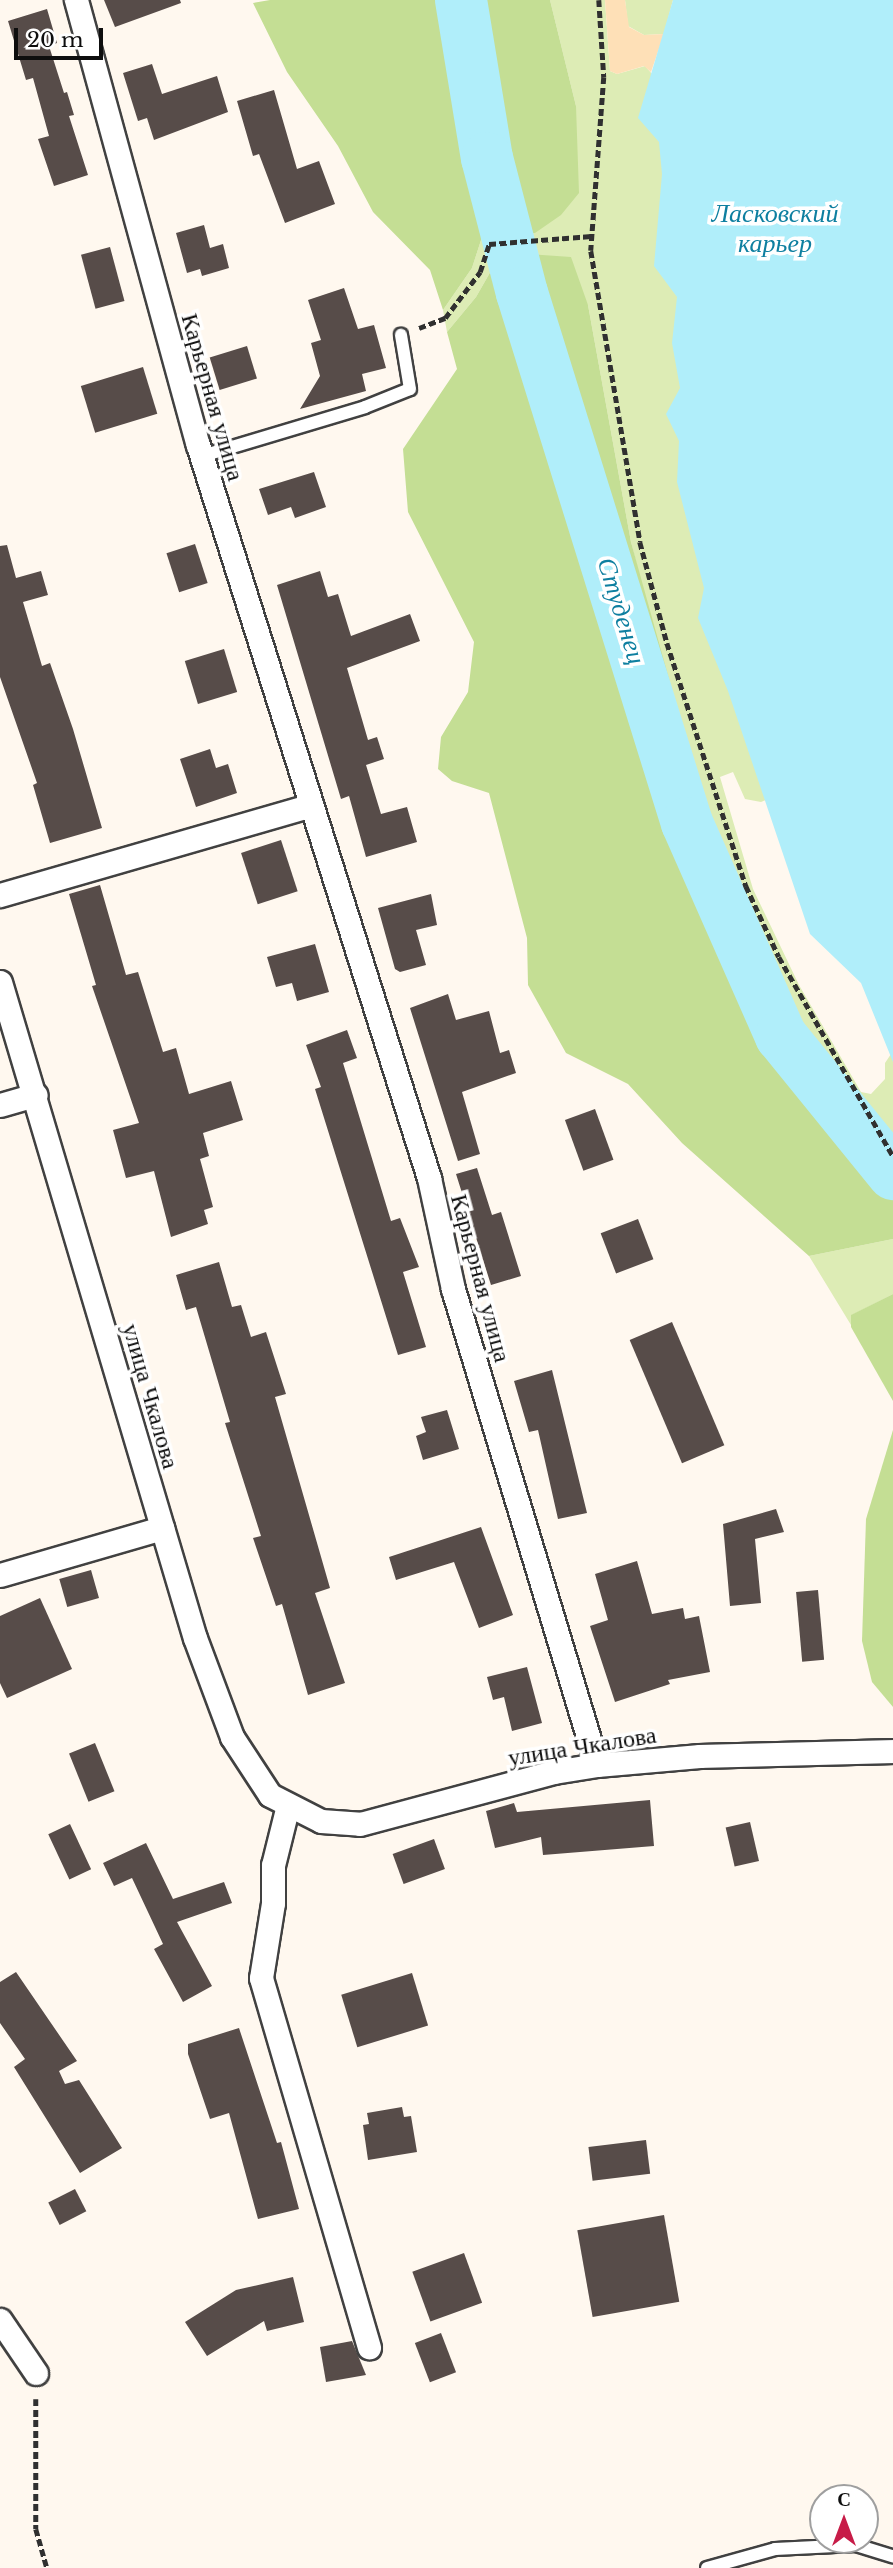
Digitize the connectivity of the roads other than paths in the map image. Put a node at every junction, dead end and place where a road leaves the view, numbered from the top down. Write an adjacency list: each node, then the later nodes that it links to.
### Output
1 (76, 0): 3 (street, Карьерная улица)
2 (401, 335): 3 (lane)
3 (202, 456): 4 (street, Карьерная улица)
4 (310, 805): 5 (street); 12 (street, Карьерная улица)
5 (0, 895)
6 (0, 982): 7 (street, улица Чкалова)
7 (36, 1095): 8 (street); 9 (street, улица Чкалова)
8 (0, 1105)
9 (162, 1528): 10 (street); 13 (street, улица Чкалова)
10 (0, 1575)
11 (893, 1751): 12 (street, улица Чкалова)
12 (597, 1765): 13 (street, улица Чкалова)
13 (288, 1805): 15 (street)
14 (0, 2320): 16 (street)
15 (369, 2348)
16 (36, 2373)
17 (893, 2556): 18 (lane)
18 (706, 2568)

